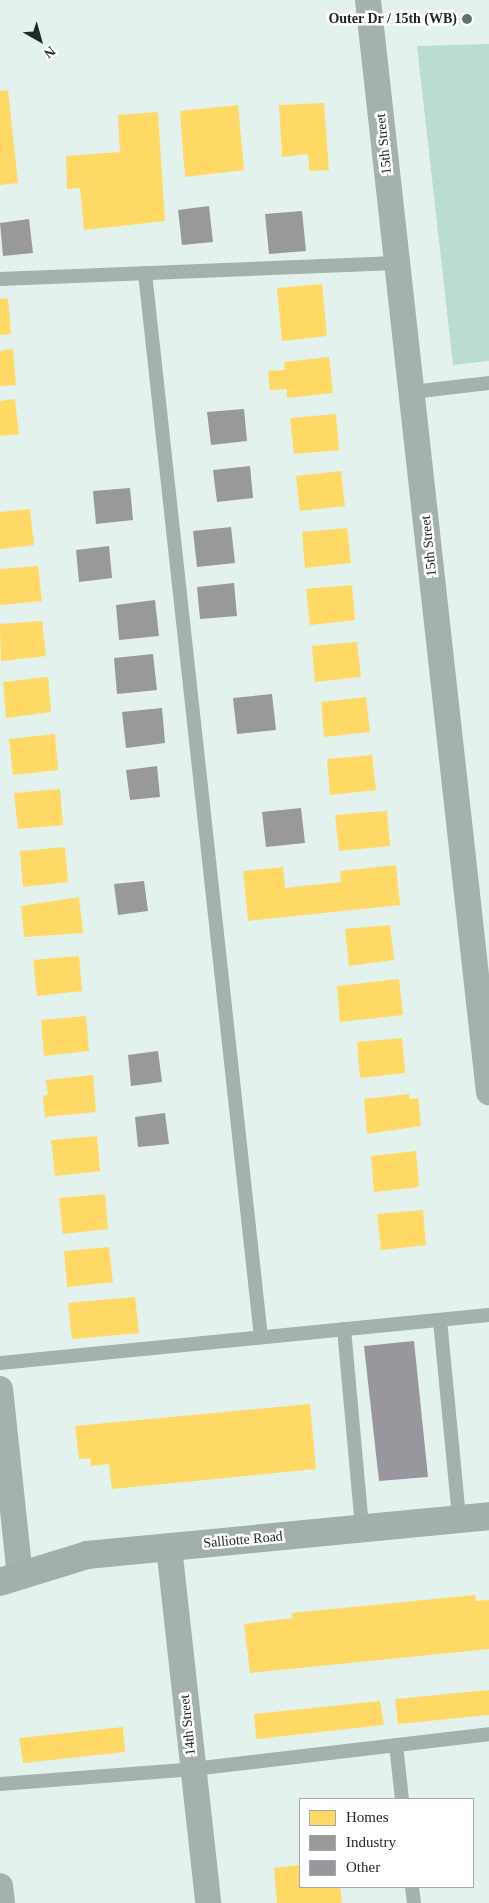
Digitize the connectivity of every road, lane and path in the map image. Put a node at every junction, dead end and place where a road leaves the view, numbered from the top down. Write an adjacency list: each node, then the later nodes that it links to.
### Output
1 (368, 0): 2 (street, 15th Street)
2 (398, 263): 3 (lane); 6 (street, 15th Street)
3 (145, 273): 4 (lane); 11 (lane)
4 (0, 279)
5 (489, 383): 6 (lane)
6 (412, 392): 7 (street, 15th Street)
7 (489, 1092)
8 (489, 1315): 9 (lane)
9 (440, 1320): 10 (lane); 15 (lane)
10 (344, 1330): 11 (lane); 16 (lane)
11 (261, 1337): 12 (lane)
12 (0, 1363)
13 (0, 1389): 18 (street)
14 (489, 1516): 15 (street, Salliotte Road)
15 (459, 1519): 16 (street, Salliotte Road)
16 (362, 1528): 17 (street, Salliotte Road)
17 (169, 1547): 18 (street, Salliotte Road); 21 (street, 14th Street)
18 (10, 1579)
19 (489, 1734): 20 (lane)
20 (396, 1745): 21 (lane); 23 (lane)
21 (193, 1769): 22 (lane); 27 (street, 14th Street)
22 (0, 1784)
23 (402, 1798)
24 (0, 1886): 26 (street)
25 (412, 1888): 28 (lane)
26 (2, 1903)
27 (208, 1903)
28 (414, 1903)

